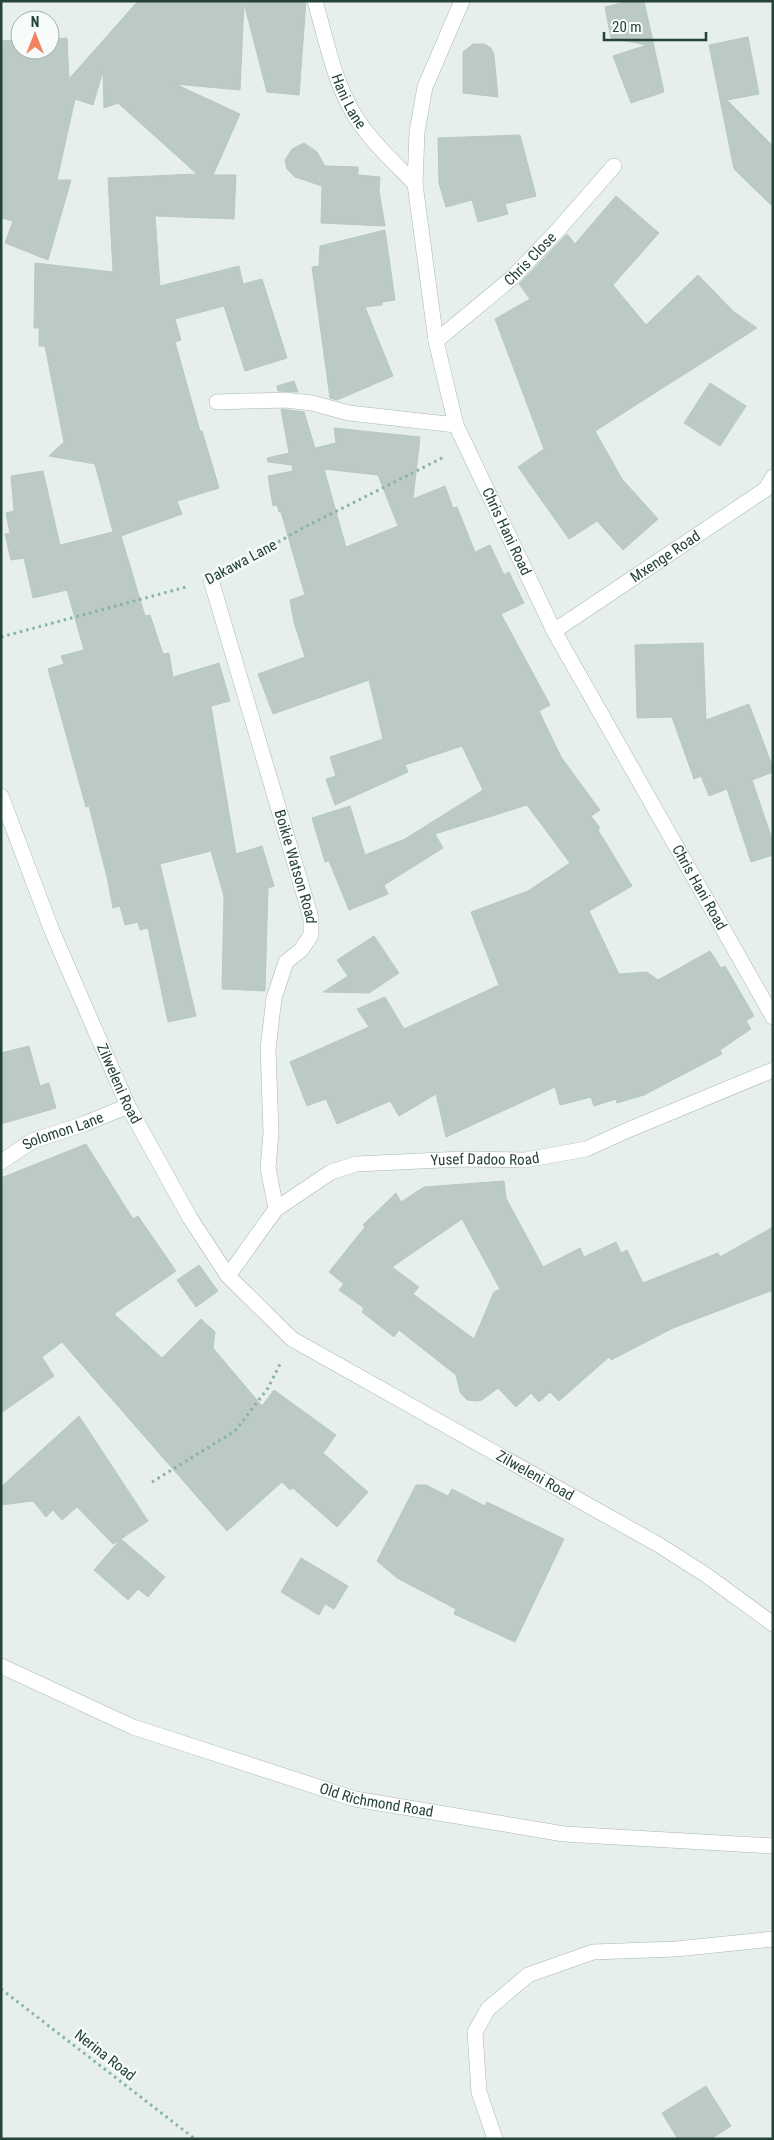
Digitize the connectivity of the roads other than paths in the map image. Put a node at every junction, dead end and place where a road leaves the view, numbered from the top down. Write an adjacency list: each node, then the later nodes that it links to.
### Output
1 (315, 1): 4 (street, Hani Lane)
2 (462, 1): 4 (street, Chris Hani Road)
3 (614, 166): 5 (street, Chris Close)
4 (415, 184): 5 (street, Chris Hani Road)
5 (436, 341): 7 (street, Chris Hani Road)
6 (217, 402): 7 (street)
7 (456, 425): 10 (street, Chris Hani Road)
8 (773, 478): 10 (street, Mxenge Road)
9 (211, 580): 16 (street, Boikie Watson Road)
10 (554, 631): 12 (street, Chris Hani Road)
11 (1, 796): 14 (street, Zilweleni Road)
12 (773, 1017)
13 (773, 1070): 16 (street, Yusef Dadoo Road)
14 (128, 1106): 15 (street, Solomon Lane); 17 (street, Zilweleni Road)
15 (1, 1162)
16 (276, 1209): 17 (street, Yusef Dadoo Road)
17 (228, 1276): 18 (street, Zilweleni Road)
18 (773, 1624)
19 (1, 1666): 20 (street, Old Richmond Road)
20 (773, 1846)
21 (773, 1939): 22 (street)
22 (495, 2139)

